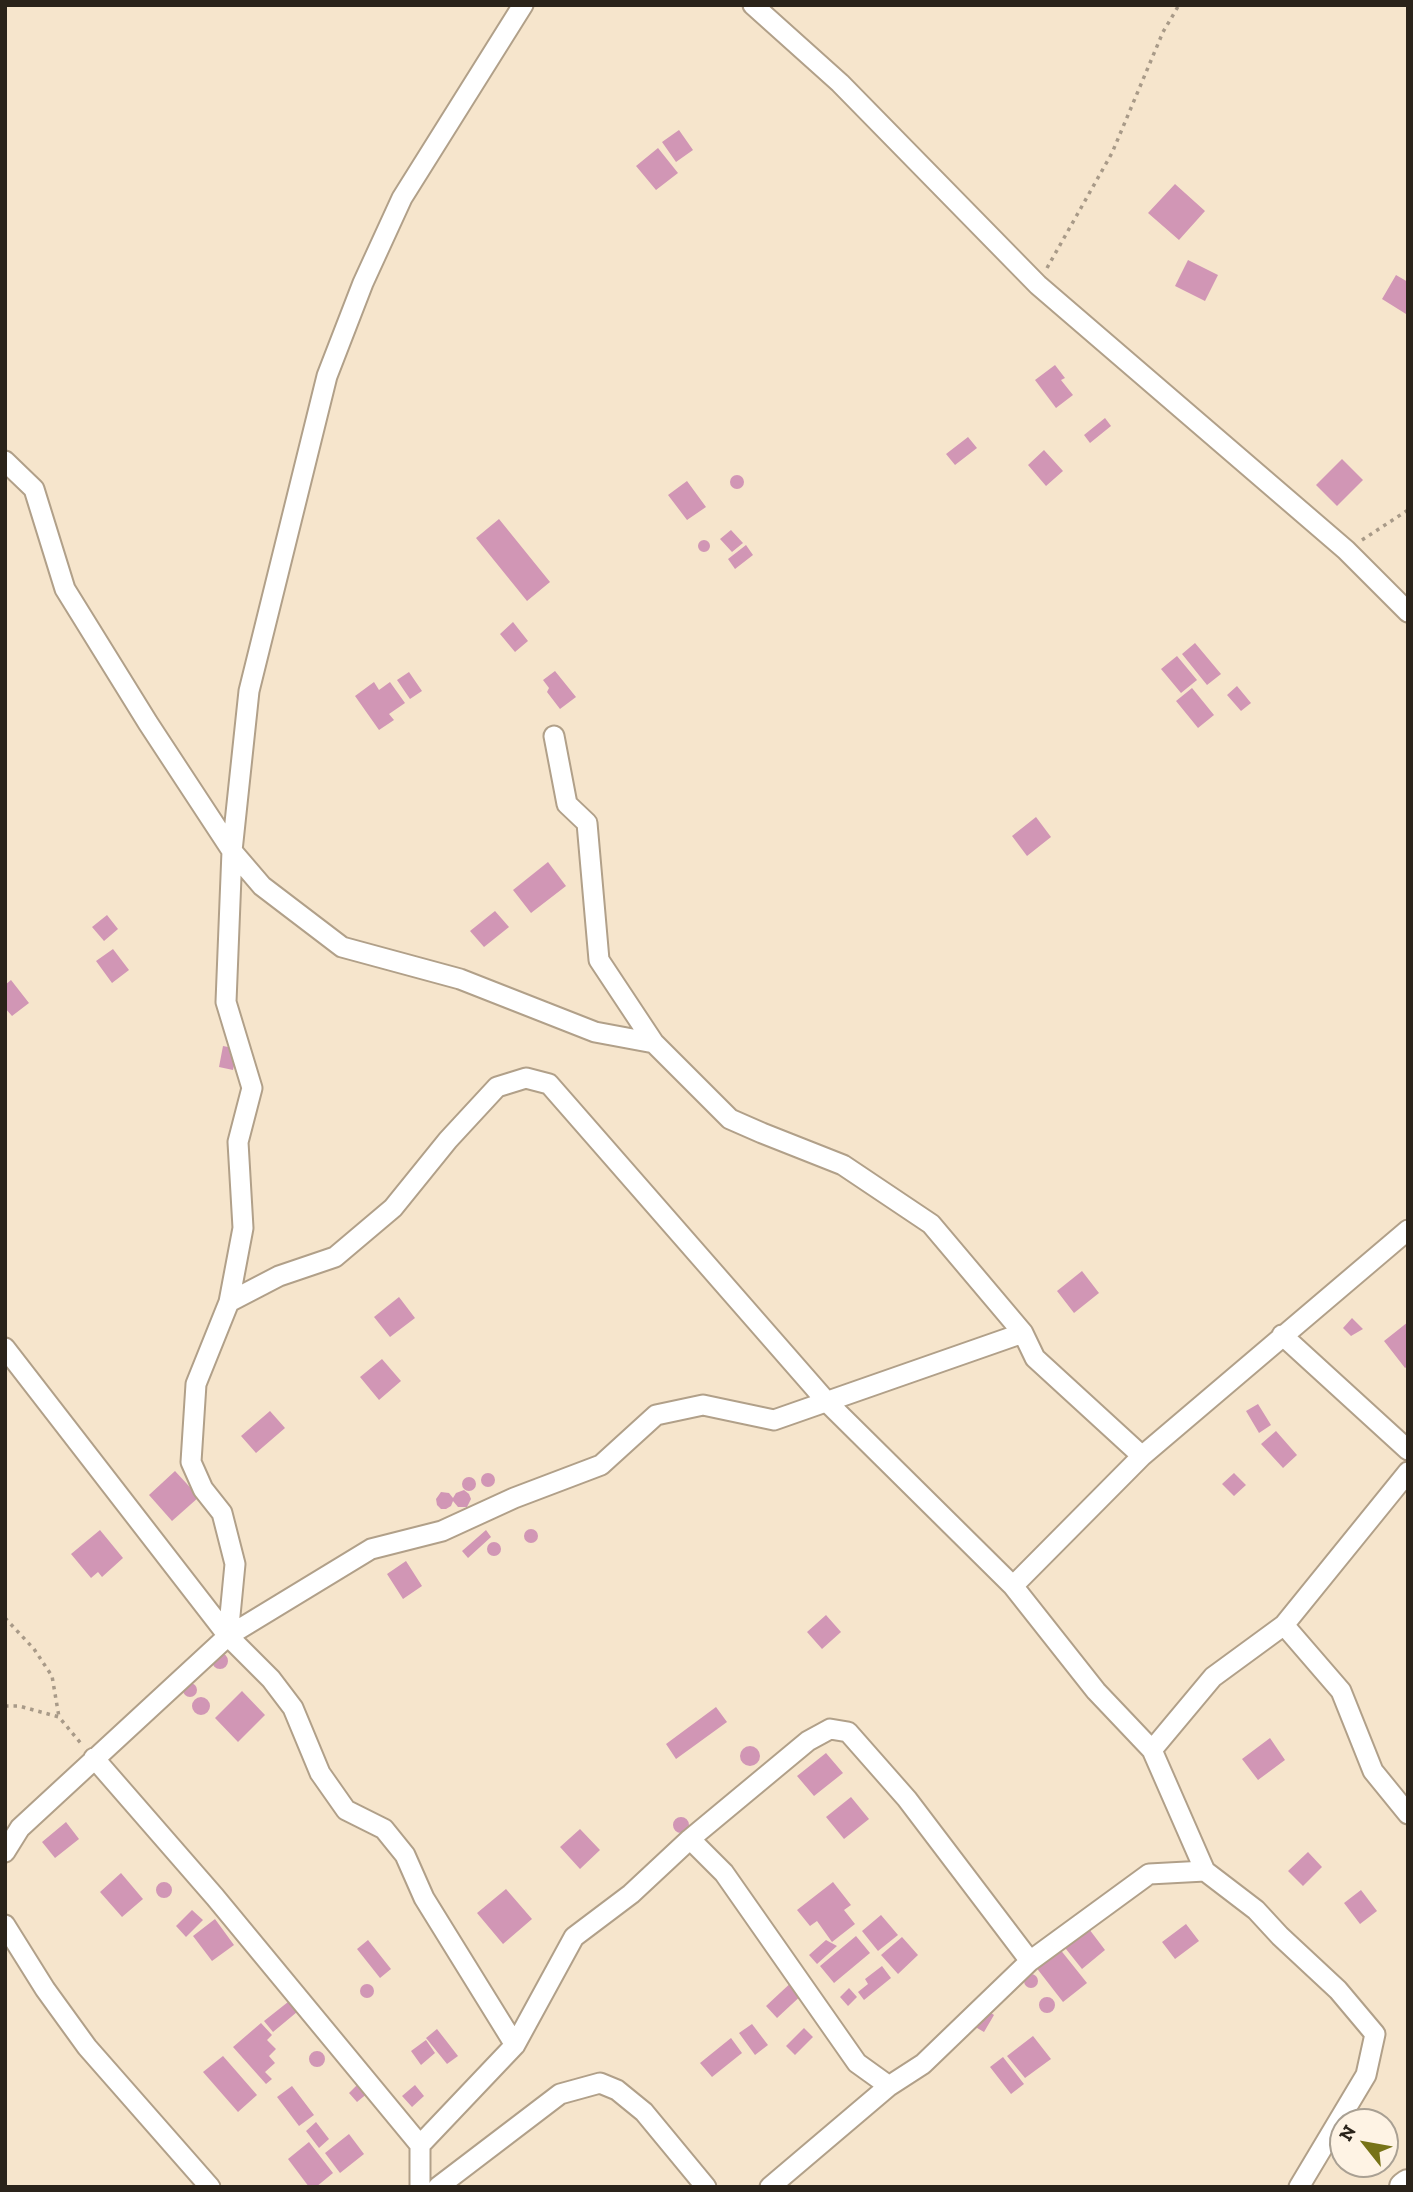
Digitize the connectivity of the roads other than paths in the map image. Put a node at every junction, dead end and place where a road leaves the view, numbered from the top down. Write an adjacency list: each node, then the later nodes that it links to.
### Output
1 (523, 5): 6 (street)
2 (753, 5): 4 (street)
3 (5, 461): 6 (street)
4 (1408, 612)
5 (554, 736): 7 (street)
6 (232, 851): 7 (street); 9 (street)
7 (654, 1043): 10 (street)
8 (1408, 1230): 11 (street)
9 (229, 1302): 13 (street); 19 (street)
10 (1023, 1333): 13 (street); 15 (street)
11 (1282, 1335): 14 (street); 15 (street)
12 (5, 1349): 19 (street)
13 (827, 1402): 17 (street); 19 (street)
14 (1408, 1450)
15 (1142, 1456): 17 (street)
16 (1408, 1472): 18 (street)
17 (1013, 1586): 20 (street)
18 (1284, 1625): 20 (street); 22 (street)
19 (229, 1636): 21 (street); 28 (street)
20 (1152, 1750): 25 (street)
21 (94, 1758): 24 (street); 30 (street)
22 (1408, 1814)
23 (690, 1839): 27 (street); 28 (street); 29 (street)
24 (5, 1852)
25 (1205, 1871): 27 (street); 36 (street)
26 (5, 1925): 31 (street)
27 (1030, 1961): 29 (street)
28 (515, 2045): 30 (street)
29 (889, 2086): 35 (street)
30 (420, 2145): 32 (street)
31 (210, 2187)
32 (420, 2187)
33 (438, 2187): 34 (street)
34 (706, 2187)
35 (770, 2187)
36 (1299, 2187)

